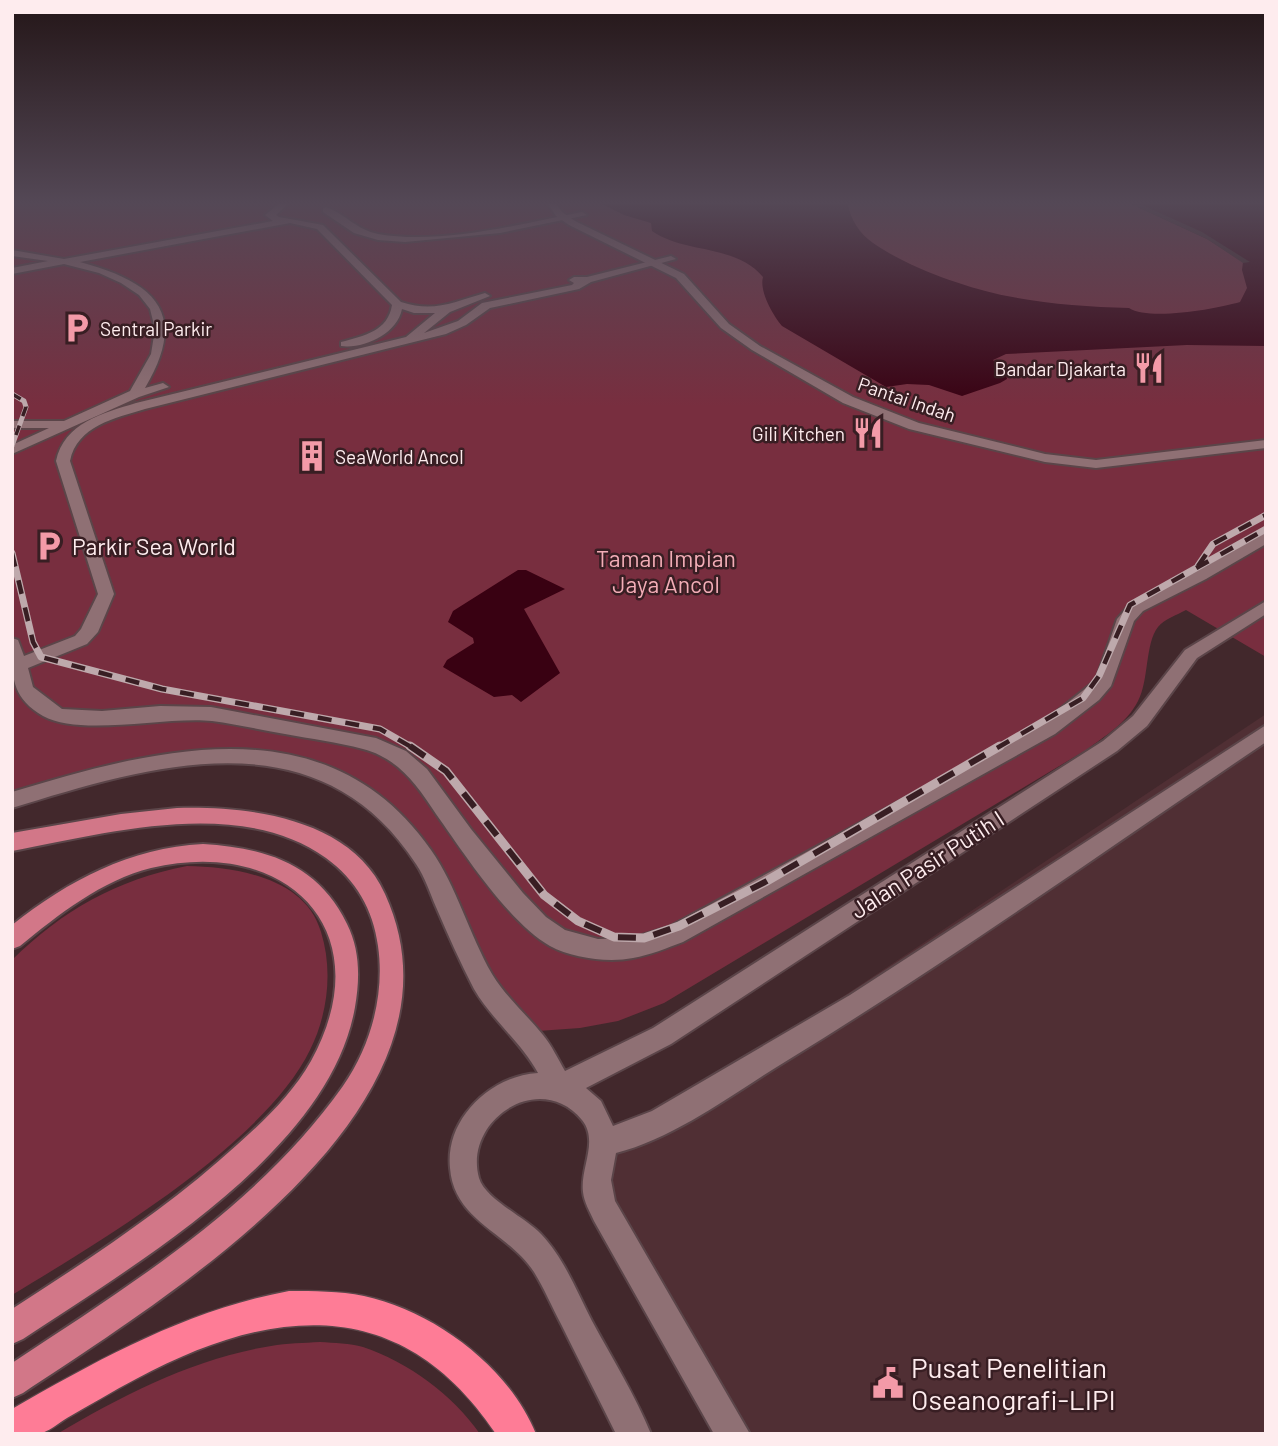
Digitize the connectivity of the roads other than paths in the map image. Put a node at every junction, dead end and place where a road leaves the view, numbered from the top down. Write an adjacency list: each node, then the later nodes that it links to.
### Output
1 (98, 271): 11 (street)
2 (366, 271): 7 (street)
3 (623, 271): 5 (street)
4 (670, 271): 15 (street, Pantai Indah)
5 (587, 280): 8 (street); 9 (street)
6 (707, 286): 14 (street, Pantai Indah)
7 (397, 304): 8 (street); 10 (street)
8 (446, 310): 9 (street)
9 (405, 342): 10 (street)
10 (318, 357): 11 (street); 19 (street)
11 (135, 394): 13 (street)
12 (13, 422): 13 (street)
13 (73, 422): 16 (street)
14 (1266, 432)
15 (1266, 444)
16 (12, 450)
17 (1266, 537): 19 (street)
18 (1266, 606): 24 (street, Jalan Pasir Putih I)
19 (15, 654)
20 (1266, 732): 25 (street)
21 (12, 800): 24 (street)
22 (12, 842): 27 (main road)
23 (12, 939): 26 (main road)
24 (560, 1087): 25 (street); 30 (street)
25 (605, 1142): 31 (street)
26 (12, 1328)
27 (12, 1382)
28 (12, 1430): 29 (highway)
29 (518, 1434)
30 (634, 1434)
31 (733, 1434)

